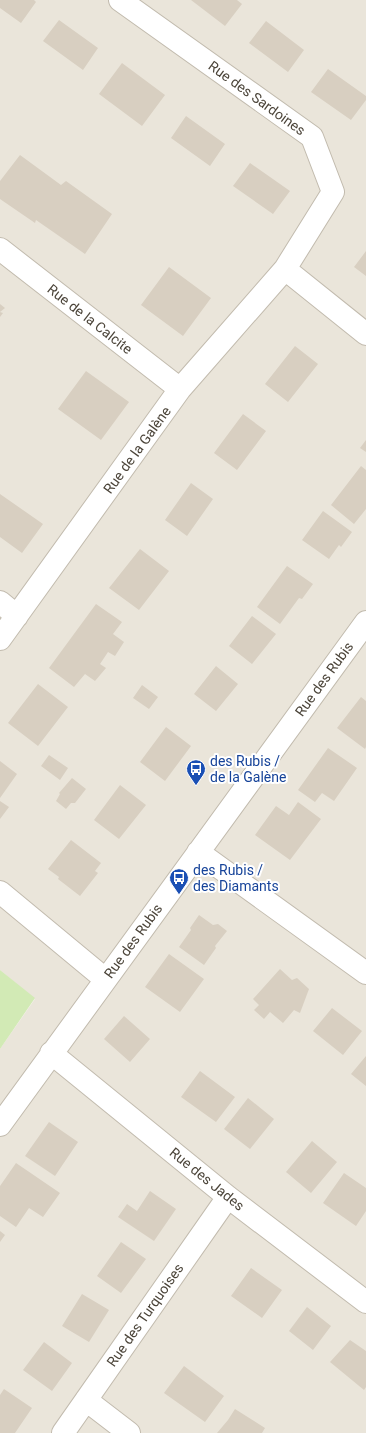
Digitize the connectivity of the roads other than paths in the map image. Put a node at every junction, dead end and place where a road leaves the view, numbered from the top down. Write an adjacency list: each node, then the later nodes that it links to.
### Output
1 (120, 0): 3 (street, Rue des Sardoines)
2 (0, 249): 5 (street, Rue de la Calcite)
3 (285, 269): 4 (street); 5 (street, Rue de la Galène)
4 (366, 334)
5 (180, 389): 7 (street, Rue de la Galène)
6 (0, 602): 7 (street)
7 (17, 616): 9 (street, Rue de la Galène)
8 (366, 622): 10 (street, Rue des Rubis)
9 (0, 640)
10 (198, 852): 12 (street); 13 (street, Rue des Rubis)
11 (0, 892): 13 (street)
12 (366, 973)
13 (105, 979): 14 (street, Rue des Rubis)
14 (52, 1053): 15 (street, Rue des Rubis); 16 (street, Rue des Jades)
15 (0, 1125)
16 (228, 1196): 17 (street, Rue des Jades); 18 (street, Rue des Turquoises)
17 (366, 1302)
18 (86, 1400): 19 (street, Rue des Turquoises); 20 (street)
19 (63, 1433)
20 (129, 1433)

